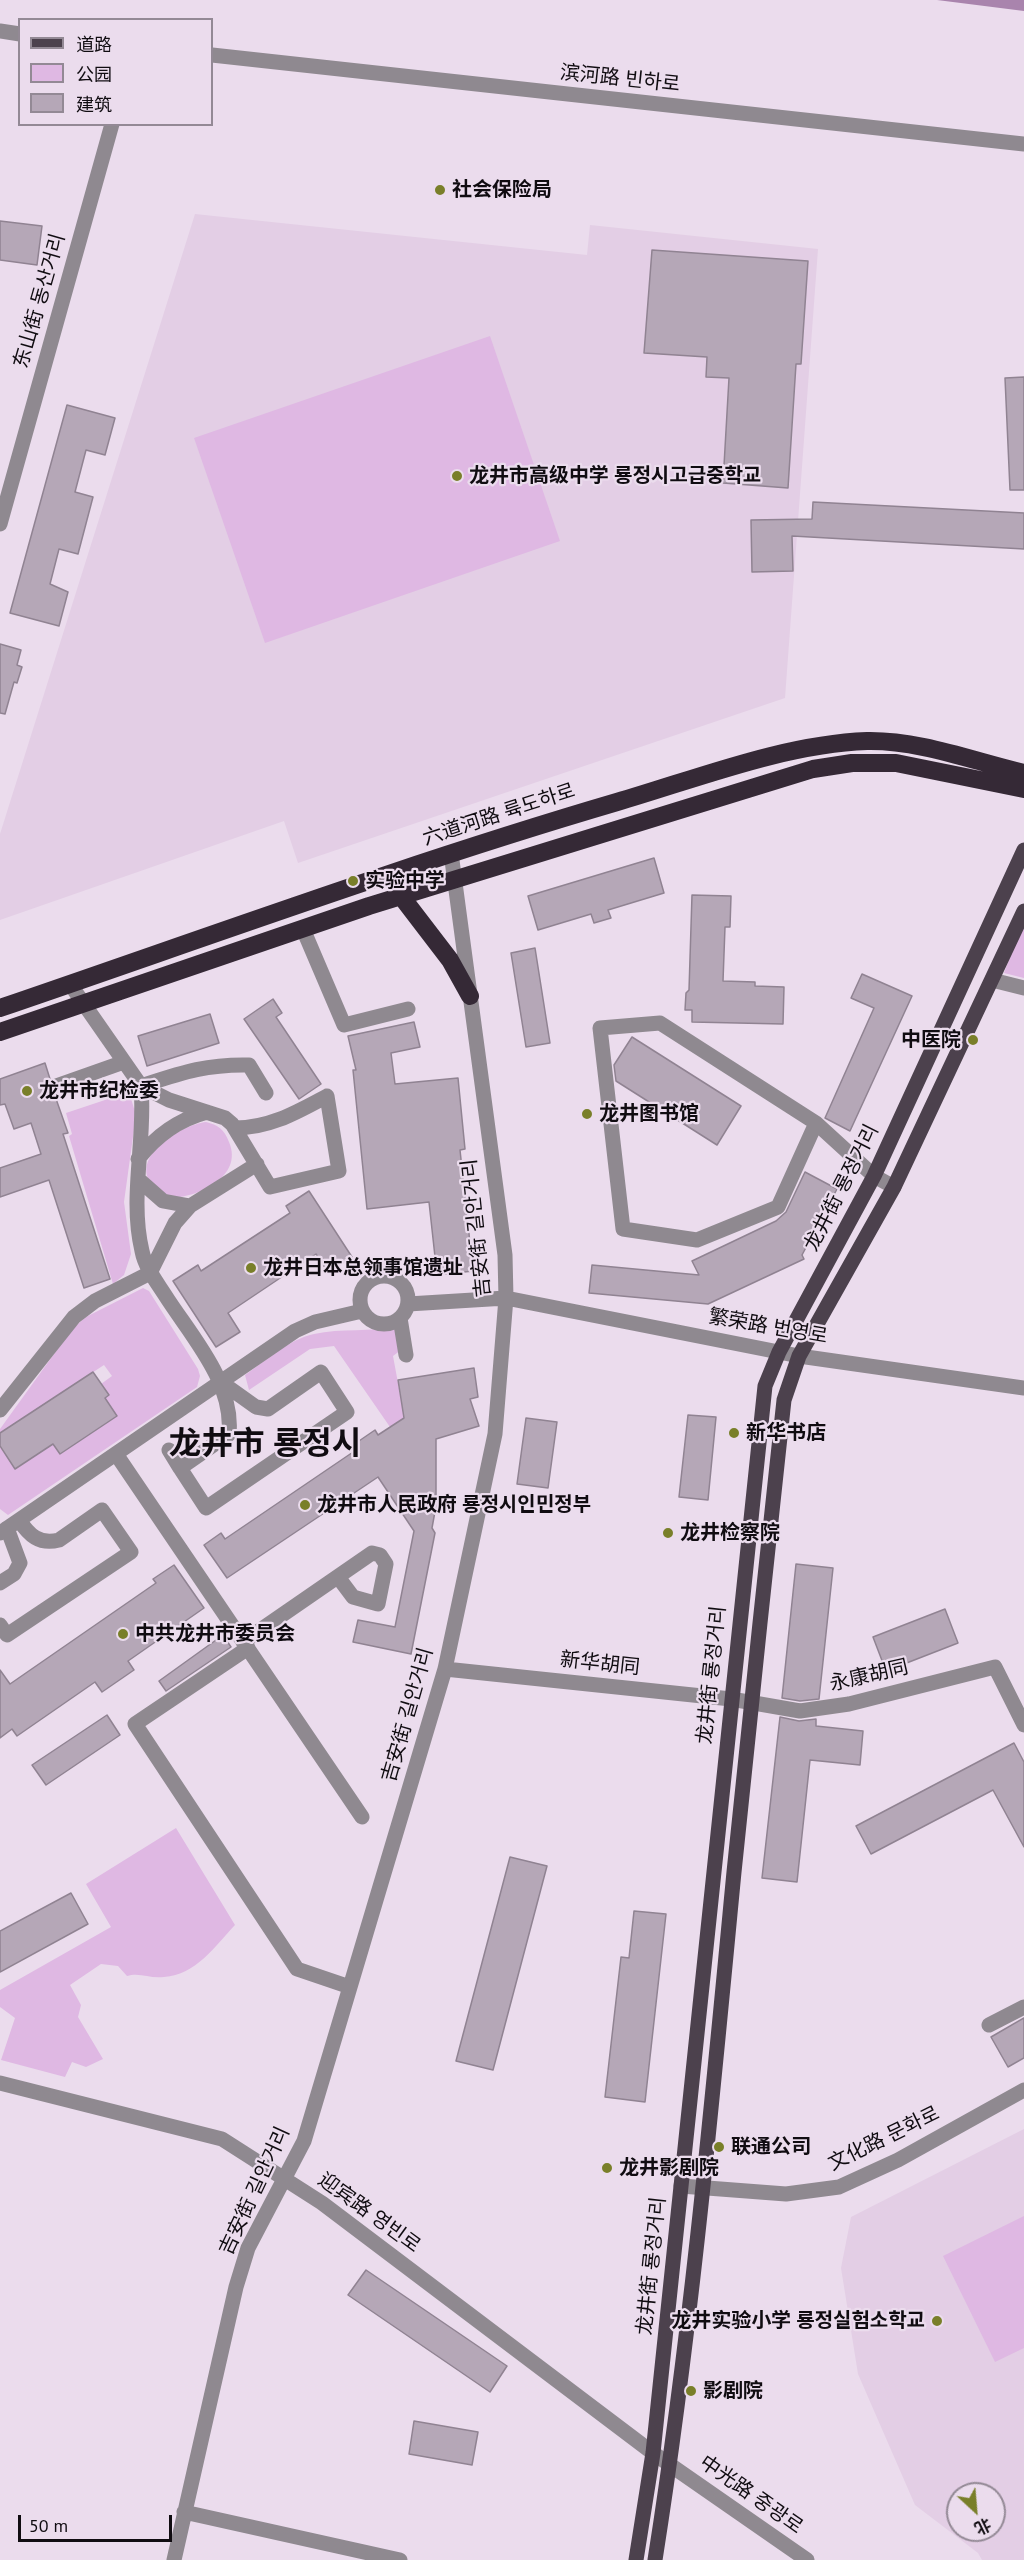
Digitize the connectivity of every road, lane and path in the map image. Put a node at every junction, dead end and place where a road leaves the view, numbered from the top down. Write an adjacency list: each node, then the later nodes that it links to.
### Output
1 (0, 31): 2 (street)
2 (18, 33)
3 (213, 55): 5 (street, 滨河路 빈하로)
4 (111, 126): 6 (street, 东山街 동산거리)
5 (1024, 144)
6 (0, 524)
7 (1024, 773): 10 (highway, 六道河路 륙도하로)
8 (1024, 789): 11 (highway)
9 (1024, 850): 32 (main road, 龙井街 룡정거리)
10 (451, 853): 11 (street, 吉安街 길안거리); 16 (highway, 六道河路 륙도하로)
11 (453, 880): 12 (highway); 18 (street, 吉安街 길안거리)
12 (401, 896): 14 (highway); 18 (highway)
13 (1024, 911): 15 (main road, 龙井街 룡정거리)
14 (303, 929): 19 (highway); 21 (street)
15 (992, 980): 17 (street); 34 (main road, 龙井街 룡정거리)
16 (70, 984): 19 (street); 20 (highway, 六道河路 륙도하로)
17 (1024, 988)
18 (470, 996): 37 (street, 吉安街 길안거리)
19 (85, 1005): 22 (highway); 23 (street)
20 (0, 1008)
21 (408, 1008)
22 (0, 1032)
23 (124, 1062): 24 (street); 25 (street)
24 (56, 1086)
25 (141, 1086): 26 (street); 27 (street); 30 (street)
26 (266, 1094)
27 (210, 1111): 29 (street); 30 (street)
28 (816, 1123): 28 (street); 32 (street)
29 (235, 1128): 31 (street); 31 (street)
30 (138, 1159): 33 (street)
31 (257, 1164): 35 (street)
32 (874, 1176): 34 (street); 41 (main road, 龙井街 룡정거리)
33 (138, 1179): 35 (street); 36 (street)
34 (894, 1187): 43 (main road, 龙井街 룡정거리)
35 (190, 1206): 36 (street)
36 (150, 1273): 44 (street); 46 (street)
37 (506, 1298): 38 (street, 繁荣路 번영로); 41 (street, 繁荣路 번영로); 55 (street, 吉安街 길안거리)
38 (408, 1304): 39 (street); 40 (street)
39 (362, 1311): 40 (street); 44 (street)
40 (400, 1318): 42 (street)
41 (779, 1352): 43 (street, 繁荣路 번영로); 56 (main road, 龙井街 룡정거리)
42 (406, 1355)
43 (799, 1356): 45 (street, 繁荣路 번영로); 57 (main road, 龙井街 룡정거리)
44 (221, 1382): 48 (street); 49 (street); 49 (street)
45 (1024, 1388)
46 (0, 1410)
47 (169, 1450): 49 (street)
48 (116, 1454): 50 (street); 54 (street)
49 (180, 1468)
50 (9, 1527): 52 (street); 53 (street)
51 (338, 1577): 54 (street)
52 (0, 1583)
53 (0, 1625)
54 (246, 1645): 59 (street); 60 (street)
55 (445, 1669): 56 (street, 新华胡同); 60 (street, 吉安街 길안거리)
56 (731, 1699): 57 (street, 新华胡同); 66 (main road, 龙井街 룡정거리)
57 (751, 1702): 58 (street, 永康胡同); 67 (main road, 龙井街 룡정거리)
58 (1024, 1725)
59 (362, 1817)
60 (350, 1987): 65 (street, 吉安街 길안거리)
61 (1024, 2007): 62 (street)
62 (989, 2025)
63 (0, 2083): 65 (street, 迎宾路 영빈로)
64 (1024, 2090): 67 (street, 文化路 문화로)
65 (284, 2178): 68 (street, 迎宾路 영빈로); 70 (street, 吉安街 길안거리)
66 (681, 2186): 67 (street, 文化路 문화로); 68 (main road, 龙井街 룡정거리)
67 (704, 2188): 69 (main road, 龙井街 룡정거리)
68 (653, 2453): 69 (street, 迎宾路 영빈로); 73 (main road, 龙井街 룡정거리)
69 (670, 2465): 74 (main road, 龙井街 룡정거리); 75 (street, 中光路 중광로)
70 (184, 2512): 71 (street, 吉安街 길안거리); 72 (street)
71 (174, 2560)
72 (400, 2560)
73 (636, 2560)
74 (655, 2560)
75 (807, 2560)

